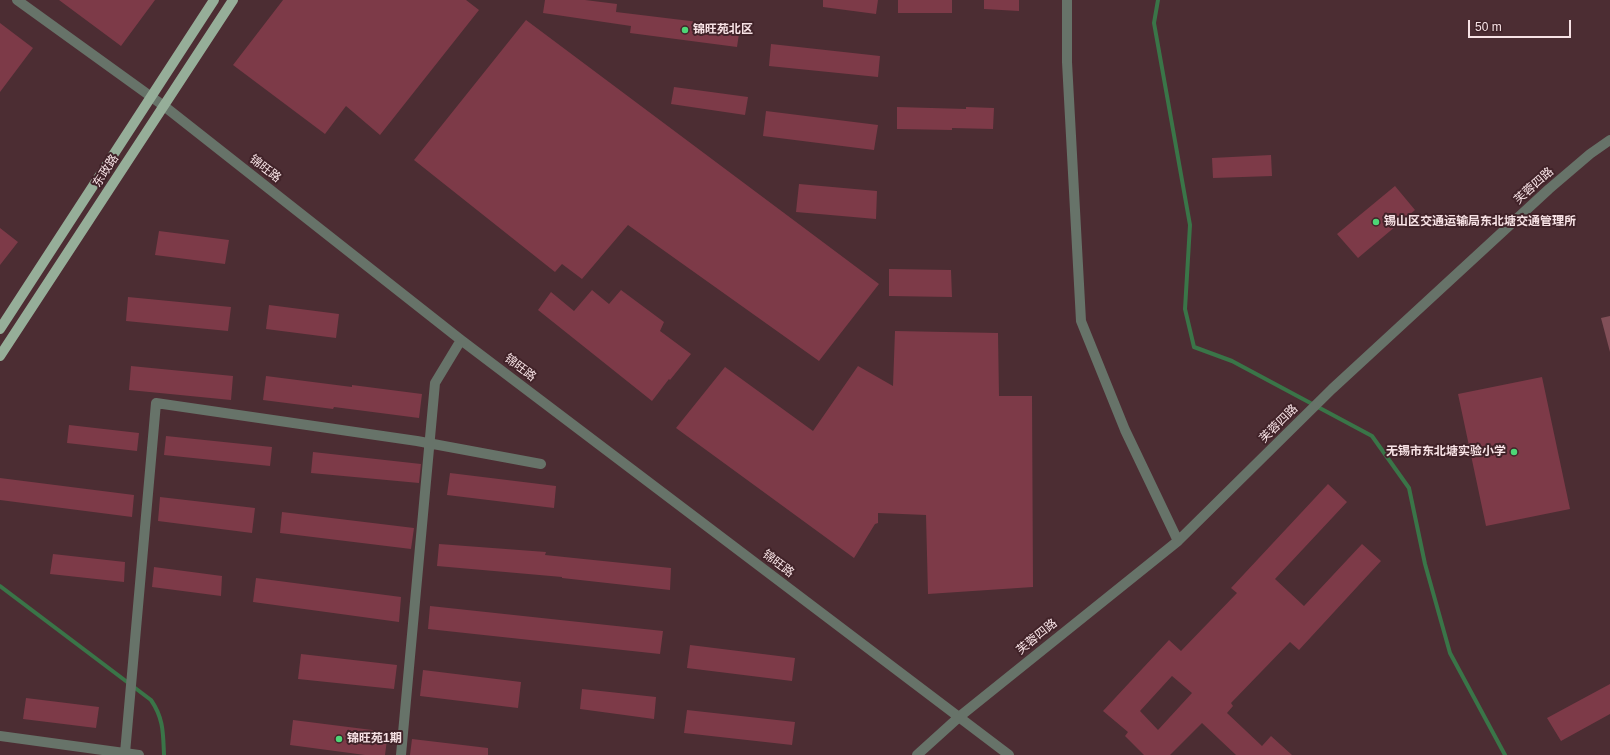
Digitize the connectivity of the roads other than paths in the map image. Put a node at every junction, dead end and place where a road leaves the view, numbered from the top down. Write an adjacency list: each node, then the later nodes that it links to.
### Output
1 (16, 0): 5 (street, 锦旺路)
2 (214, 0): 5 (main road, 东政路)
3 (232, 0): 6 (main road, 东政路)
4 (1067, 0): 13 (street)
5 (152, 98): 6 (street, 锦旺路); 8 (main road, 东政路)
6 (164, 106): 9 (street, 锦旺路); 10 (main road, 东政路)
7 (1610, 140): 13 (street, 芙蓉四路)
8 (0, 329)
9 (460, 340): 11 (street); 14 (street, 锦旺路)
10 (0, 356)
11 (429, 444): 12 (street); 16 (street); 18 (street)
12 (541, 464)
13 (1178, 541): 14 (street, 芙蓉四路)
14 (959, 717): 19 (street, 芙蓉四路); 20 (street, 锦旺路)
15 (0, 736): 16 (street)
16 (125, 753): 17 (street)
17 (139, 755)
18 (401, 755)
19 (917, 755)
20 (1009, 755)

